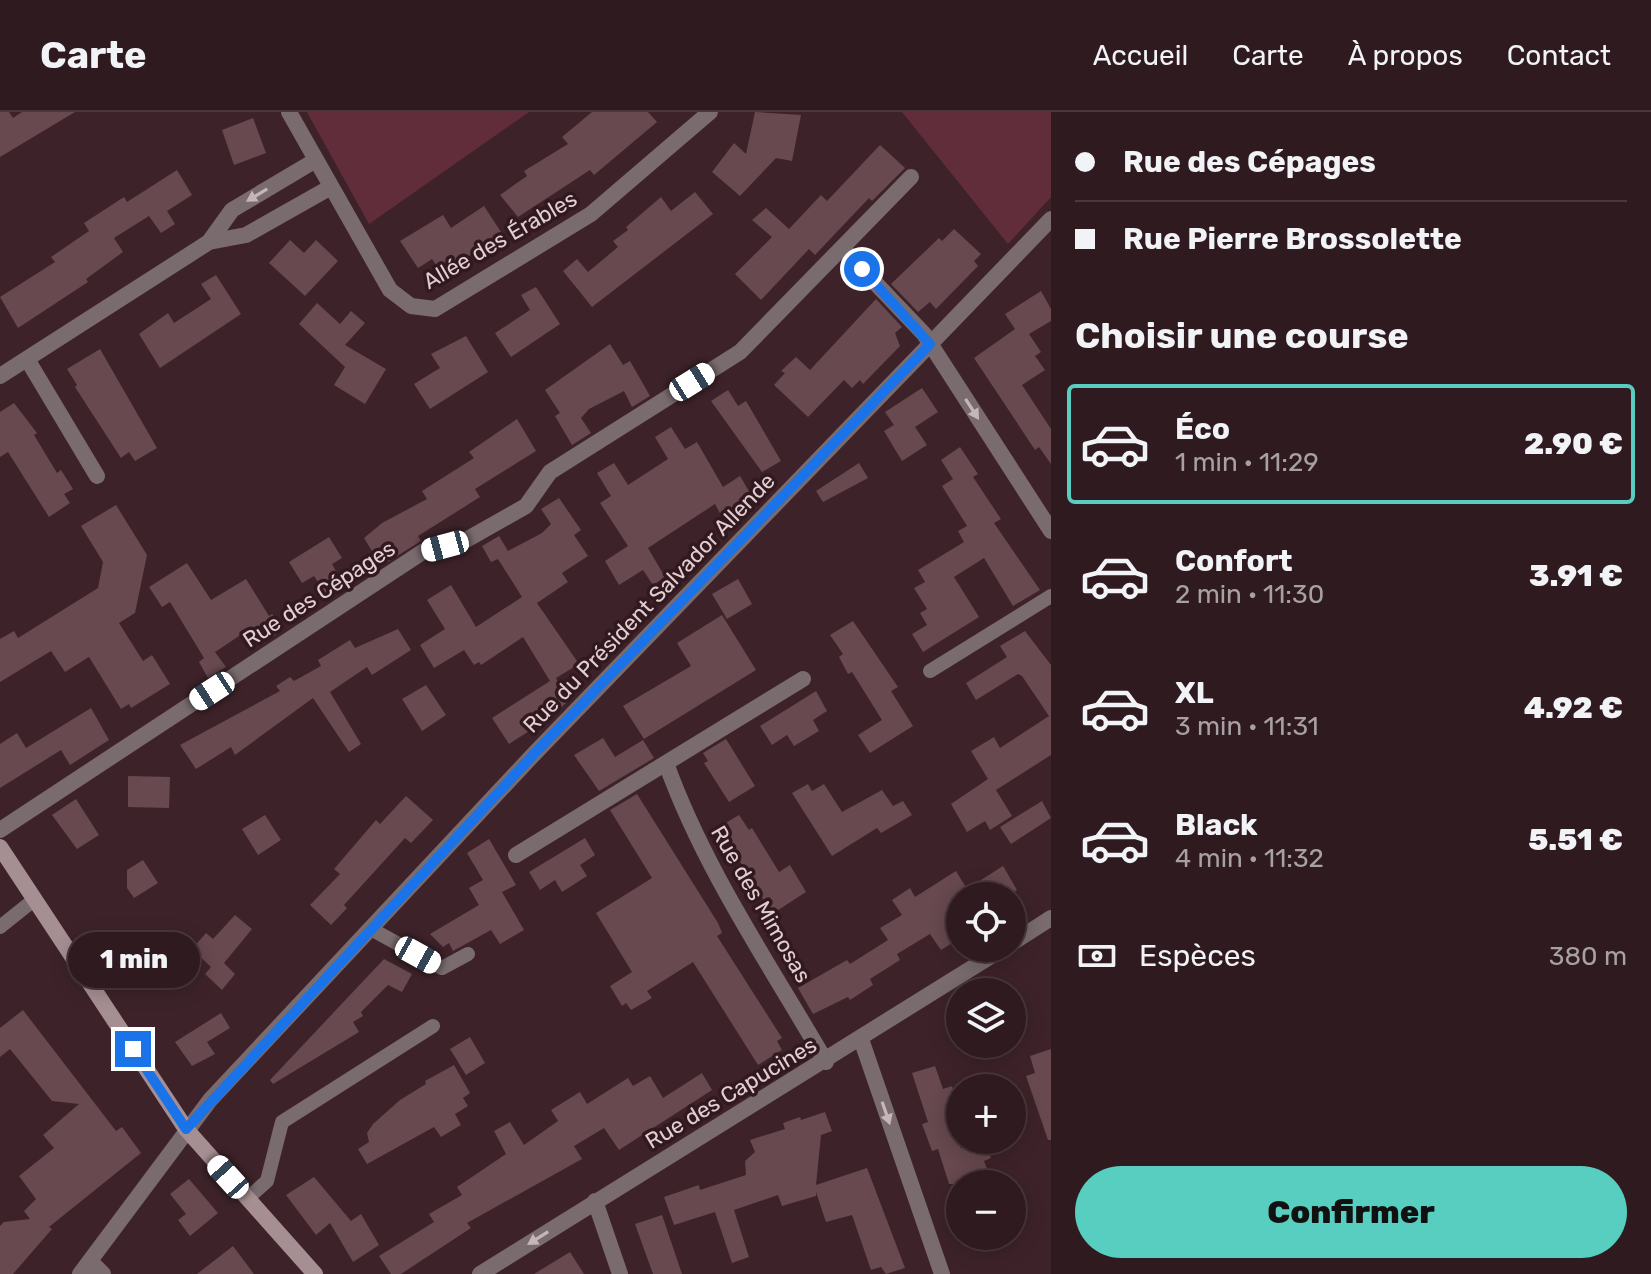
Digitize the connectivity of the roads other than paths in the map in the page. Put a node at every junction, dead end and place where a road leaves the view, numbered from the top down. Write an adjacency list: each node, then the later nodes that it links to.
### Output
1 (289, 112): 3 (street, Allée des Érables)
2 (710, 112): 5 (street, Allée des Érables)
3 (316, 160): 5 (street, Allée des Érables); 7 (street, one-way to 7)
4 (911, 177): 8 (street, Rue des Cépages)
5 (331, 187): 7 (street)
6 (1051, 219): 9 (street, Rue du Président Salvador Allende)
7 (209, 242): 10 (street)
8 (842, 248): 9 (street); 18 (street, Rue des Cépages)
9 (930, 344): 13 (street, one-way to 13); 24 (street, Rue du Président Salvador Allende)
10 (27, 359): 11 (street); 12 (street)
11 (0, 376)
12 (97, 476)
13 (1051, 531)
14 (1051, 596): 15 (lane)
15 (930, 671)
16 (803, 679): 17 (street)
17 (666, 763): 20 (street); 30 (street, Rue des Mimosas)
18 (0, 830)
19 (0, 847): 21 (street)
20 (516, 855)
21 (35, 899): 23 (lane); 31 (street)
22 (1051, 918): 25 (street)
23 (0, 927)
24 (371, 929): 26 (lane); 31 (street, Rue du Président Salvador Allende)
25 (1026, 934)
26 (468, 954)
27 (982, 962): 29 (street, Rue des Capucines)
28 (433, 1026): 32 (lane)
29 (861, 1039): 30 (street, Rue des Capucines); 39 (street, one-way to 39)
30 (826, 1062): 33 (street, Rue des Capucines)
31 (186, 1129): 32 (street); 34 (street, Rue du Président Salvador Allende)
32 (248, 1198): 36 (street)
33 (595, 1201): 37 (street, Rue des Capucines, one-way to 37); 38 (street)
34 (85, 1268): 35 (street)
35 (103, 1274)
36 (315, 1274)
37 (480, 1274)
38 (620, 1274)
39 (942, 1274)

